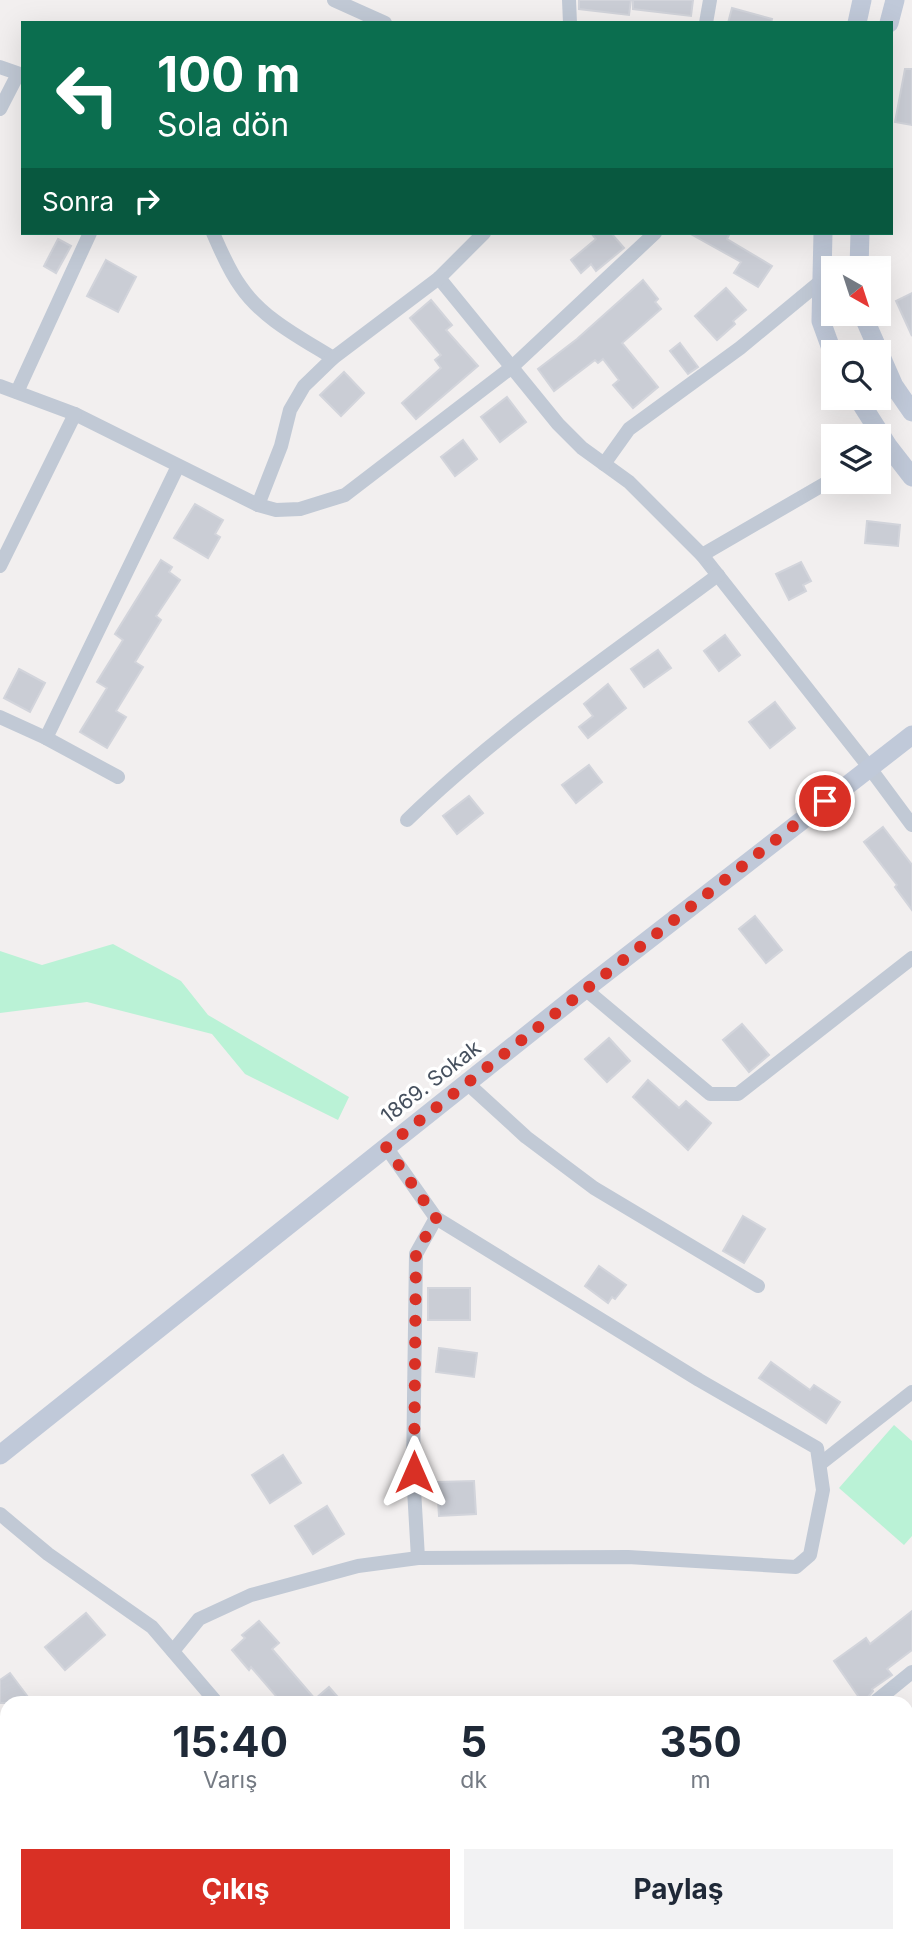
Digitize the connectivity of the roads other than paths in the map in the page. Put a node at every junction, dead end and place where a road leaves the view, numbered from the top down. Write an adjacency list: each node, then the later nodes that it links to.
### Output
1 (334, 0): 6 (street)
2 (569, 0): 7 (street)
3 (710, 0): 8 (street)
4 (862, 0): 9 (main road)
5 (895, 0): 10 (main road)
6 (381, 21)
7 (570, 21)
8 (706, 21)
9 (857, 21)
10 (890, 21)
11 (0, 66): 12 (street)
12 (20, 74): 13 (street)
13 (0, 108)
14 (89, 235): 28 (street)
15 (214, 235): 25 (street)
16 (482, 235): 21 (street)
17 (653, 235): 26 (street)
18 (823, 235): 22 (main road)
19 (860, 235): 20 (main road)
20 (859, 256)
21 (439, 278): 25 (street); 26 (street)
22 (820, 282): 24 (main road); 32 (street)
23 (868, 326): 29 (main road)
24 (828, 340)
25 (333, 358): 36 (street)
26 (512, 366): 32 (street); 36 (street)
27 (0, 386): 28 (street)
28 (17, 392): 30 (street)
29 (912, 412)
30 (75, 414): 33 (street); 38 (street)
31 (891, 457): 34 (main road)
32 (604, 464): 37 (street)
33 (178, 466): 36 (street); 42 (street)
34 (912, 477)
35 (821, 486): 37 (street)
36 (258, 505)
37 (702, 555): 39 (street)
38 (0, 566)
39 (718, 575): 43 (street); 45 (street)
40 (0, 717): 42 (street)
41 (912, 733): 43 (main road, 1869. Sokak)
42 (46, 738): 44 (street)
43 (869, 767): 46 (street); 48 (main road, 1869. Sokak)
44 (118, 776)
45 (407, 820)
46 (912, 825)
47 (912, 958): 48 (street)
48 (585, 989): 49 (main road, 1869. Sokak)
49 (467, 1083): 50 (main road, 1869. Sokak); 52 (street)
50 (386, 1147): 51 (street); 54 (main road, 1869. Sokak)
51 (436, 1218): 55 (street); 57 (street)
52 (758, 1286)
53 (912, 1392): 55 (street)
54 (0, 1455)
55 (820, 1464): 57 (street)
56 (0, 1514): 58 (street)
57 (418, 1558): 58 (street)
58 (173, 1651): 60 (street)
59 (912, 1672): 61 (street)
60 (211, 1696)
61 (882, 1696)

